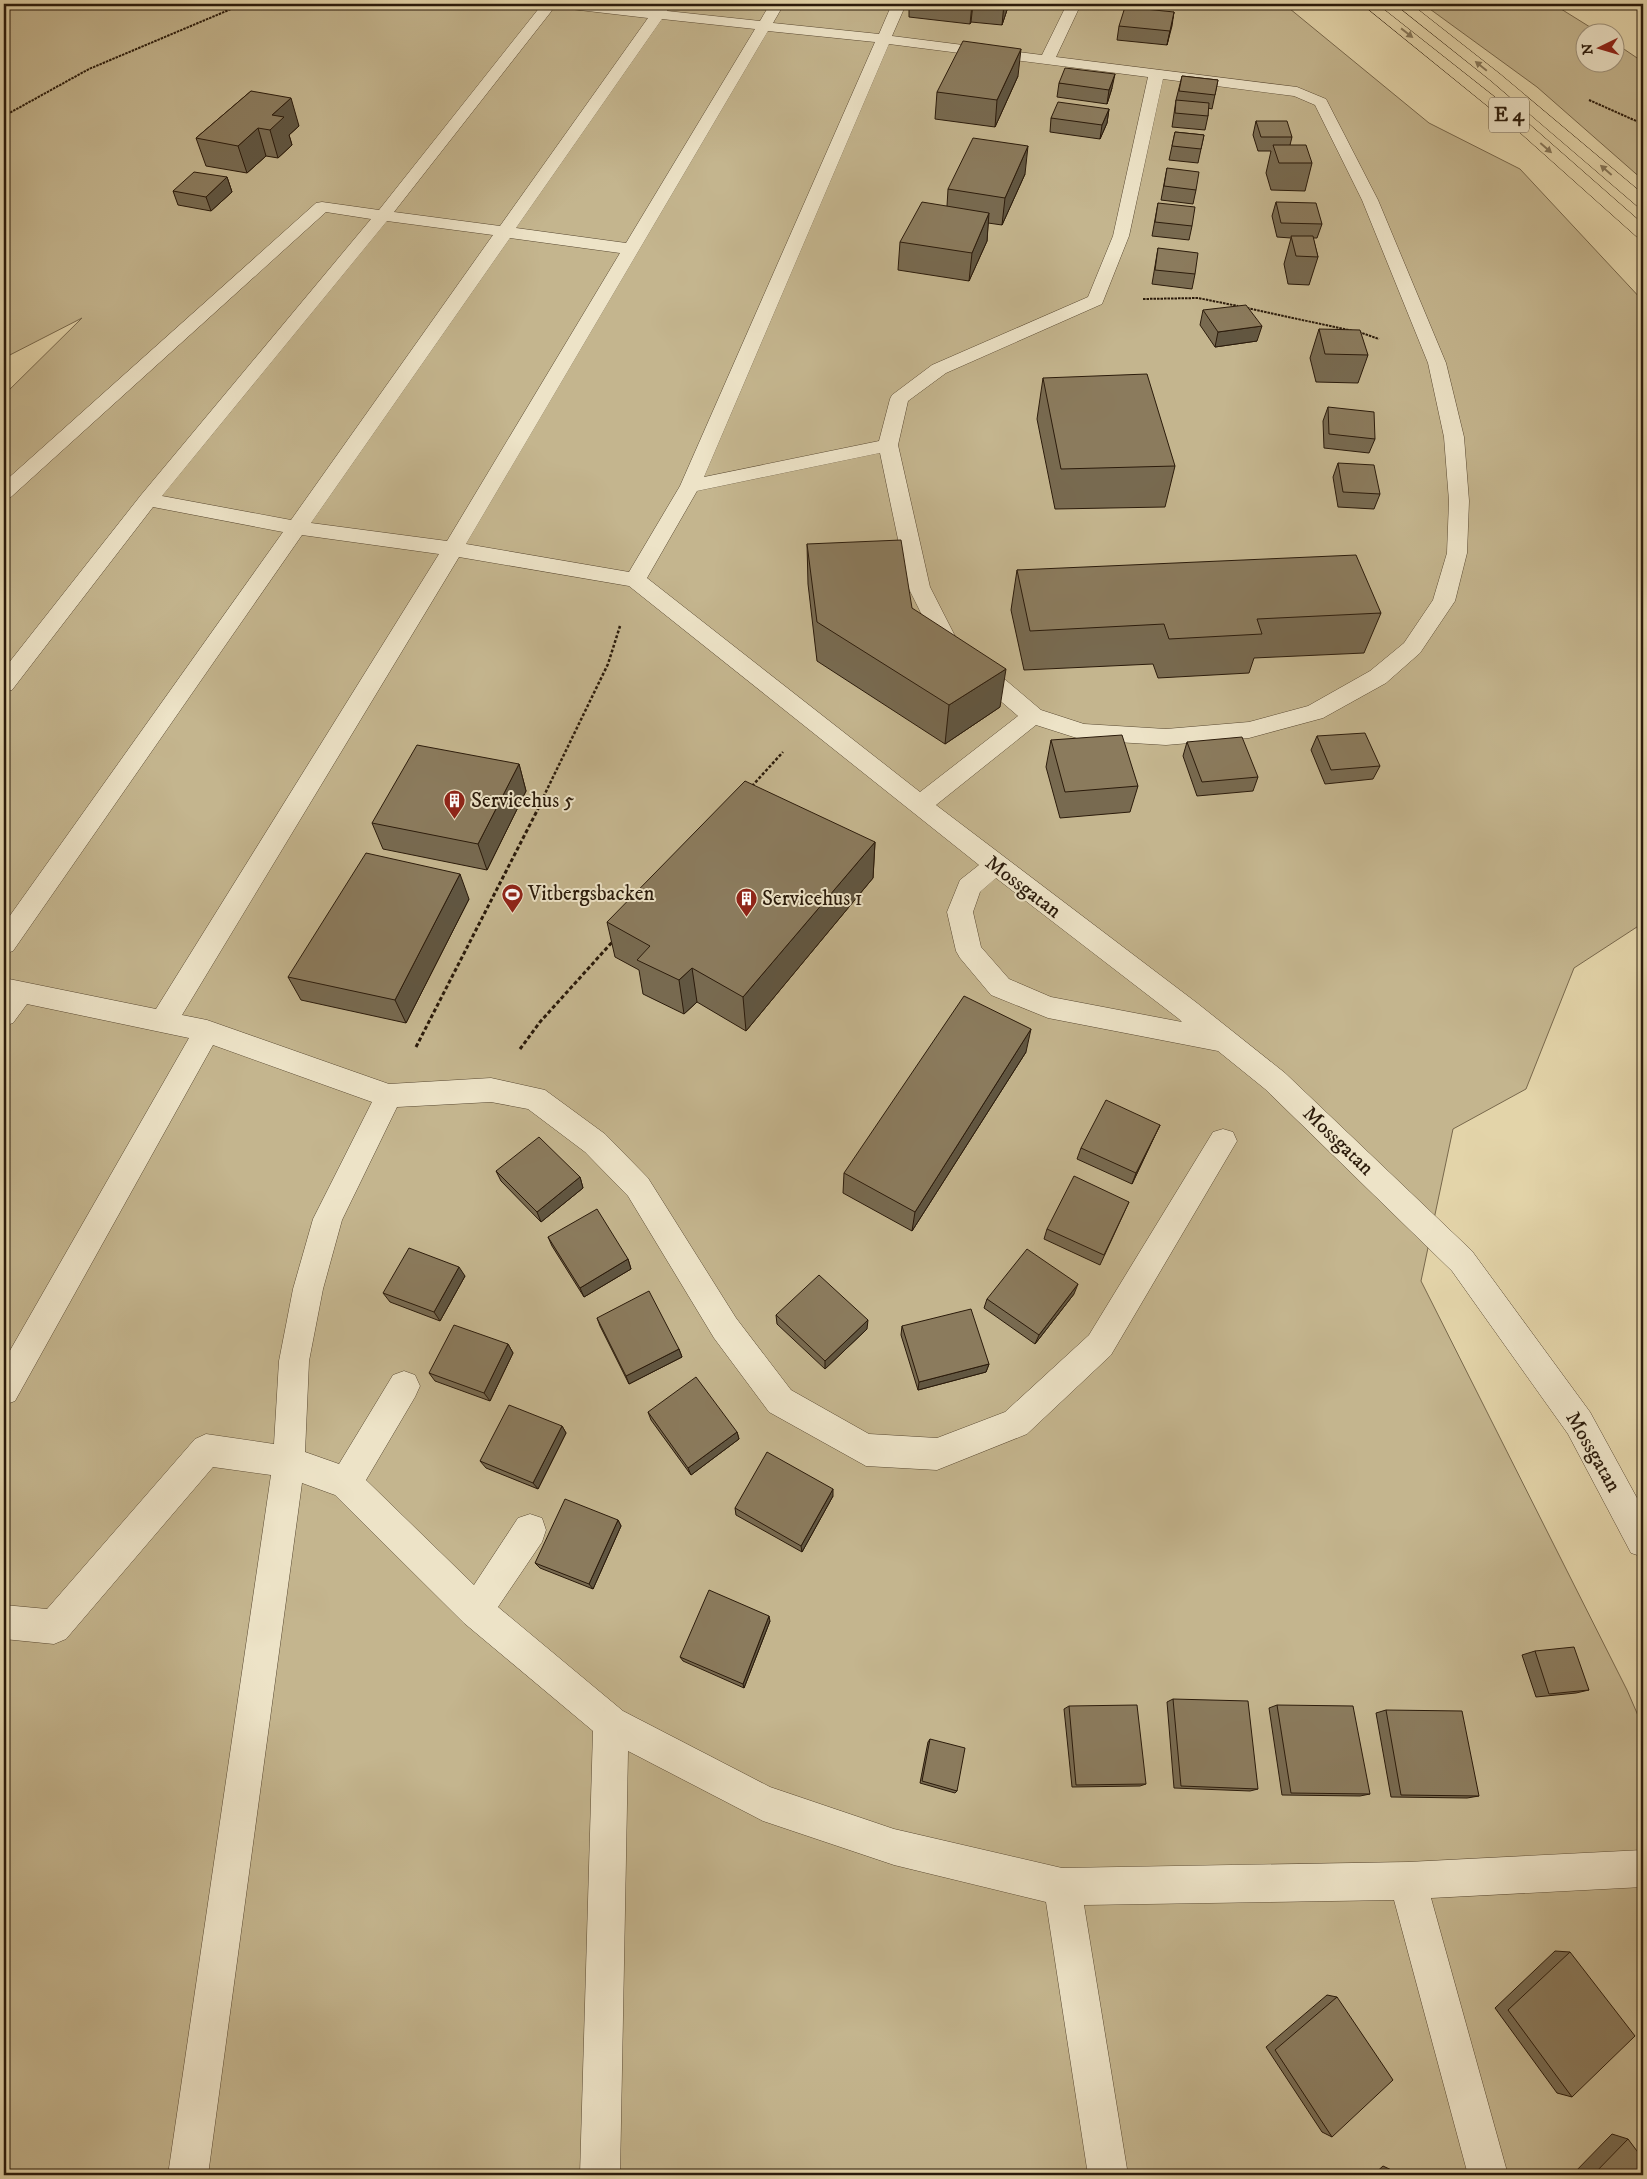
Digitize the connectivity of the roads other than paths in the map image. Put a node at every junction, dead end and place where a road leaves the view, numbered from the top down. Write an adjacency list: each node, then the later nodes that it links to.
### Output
1 (777, 4): 8 (street)
2 (899, 4): 9 (street)
3 (1074, 4): 10 (street)
4 (1369, 4): 15 (highway, E 4, one-way to 15)
5 (1402, 4): 12 (highway, E 4, one-way to 5)
6 (554, 7): 7 (street); 13 (street)
7 (662, 9): 8 (street); 14 (street)
8 (764, 26): 9 (street); 16 (street)
9 (883, 39): 10 (street); 18 (street)
10 (1047, 60): 11 (street)
11 (1156, 75): 17 (street); 25 (street)
12 (1643, 202)
13 (383, 215): 14 (street); 19 (street); 20 (street)
14 (505, 232): 16 (street); 21 (street)
15 (1643, 233)
16 (631, 249): 22 (street)
17 (888, 444): 18 (street); 25 (street)
18 (690, 486): 23 (street)
19 (4, 493)
20 (148, 500): 21 (street); 24 (street)
21 (296, 528): 22 (street); 28 (street)
22 (453, 549): 23 (street); 31 (street)
23 (635, 580): 26 (street, Mossgatan)
24 (4, 684)
25 (1033, 716): 26 (street)
26 (920, 805): 27 (street, Mossgatan)
27 (995, 865): 33 (street, Mossgatan); 33 (street)
28 (4, 944)
29 (12, 991): 30 (street); 31 (street)
30 (4, 1016)
31 (163, 1022): 32 (street)
32 (207, 1031): 34 (street); 37 (street)
33 (1225, 1041): 41 (street, Mossgatan)
34 (389, 1096): 35 (street); 38 (street)
35 (1223, 1140)
36 (404, 1386): 39 (street)
37 (4, 1390)
38 (289, 1462): 39 (street); 43 (street); 48 (street)
39 (346, 1483): 42 (street)
40 (530, 1530): 42 (street)
41 (1643, 1541)
42 (476, 1611): 44 (street)
43 (4, 1622)
44 (610, 1723): 47 (street); 49 (street)
45 (1643, 1868): 46 (street)
46 (1408, 1881): 47 (street); 51 (street)
47 (1062, 1886): 50 (street)
48 (188, 2175)
49 (600, 2175)
50 (1108, 2175)
51 (1488, 2175)

